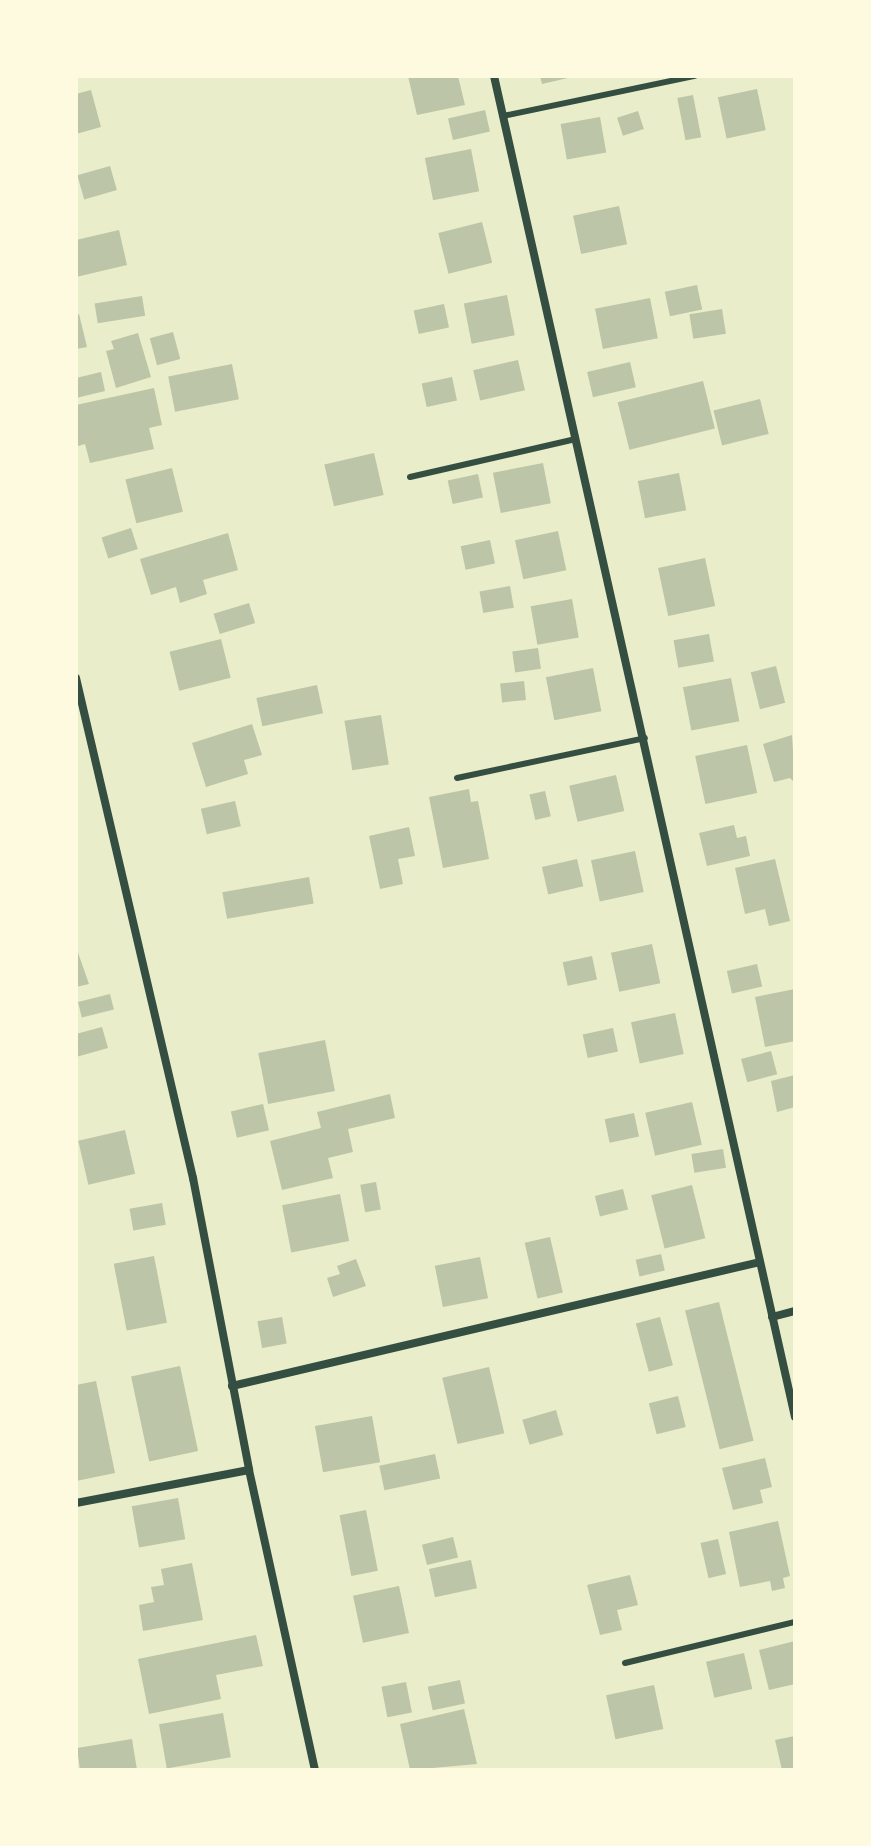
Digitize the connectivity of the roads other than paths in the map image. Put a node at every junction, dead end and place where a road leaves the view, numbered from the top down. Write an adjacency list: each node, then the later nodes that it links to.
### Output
1 (494, 76): 3 (street)
2 (695, 76): 3 (lane)
3 (503, 116): 4 (street)
4 (576, 439): 5 (lane); 7 (street)
5 (410, 477)
6 (76, 678): 12 (street)
7 (645, 738): 8 (lane); 9 (street)
8 (457, 778)
9 (760, 1262): 11 (street); 12 (street)
10 (795, 1311): 11 (street)
11 (772, 1317): 13 (street)
12 (232, 1386): 14 (street)
13 (795, 1417)
14 (249, 1470): 15 (street); 18 (street)
15 (76, 1503)
16 (795, 1622): 17 (lane)
17 (625, 1663)
18 (315, 1770)

